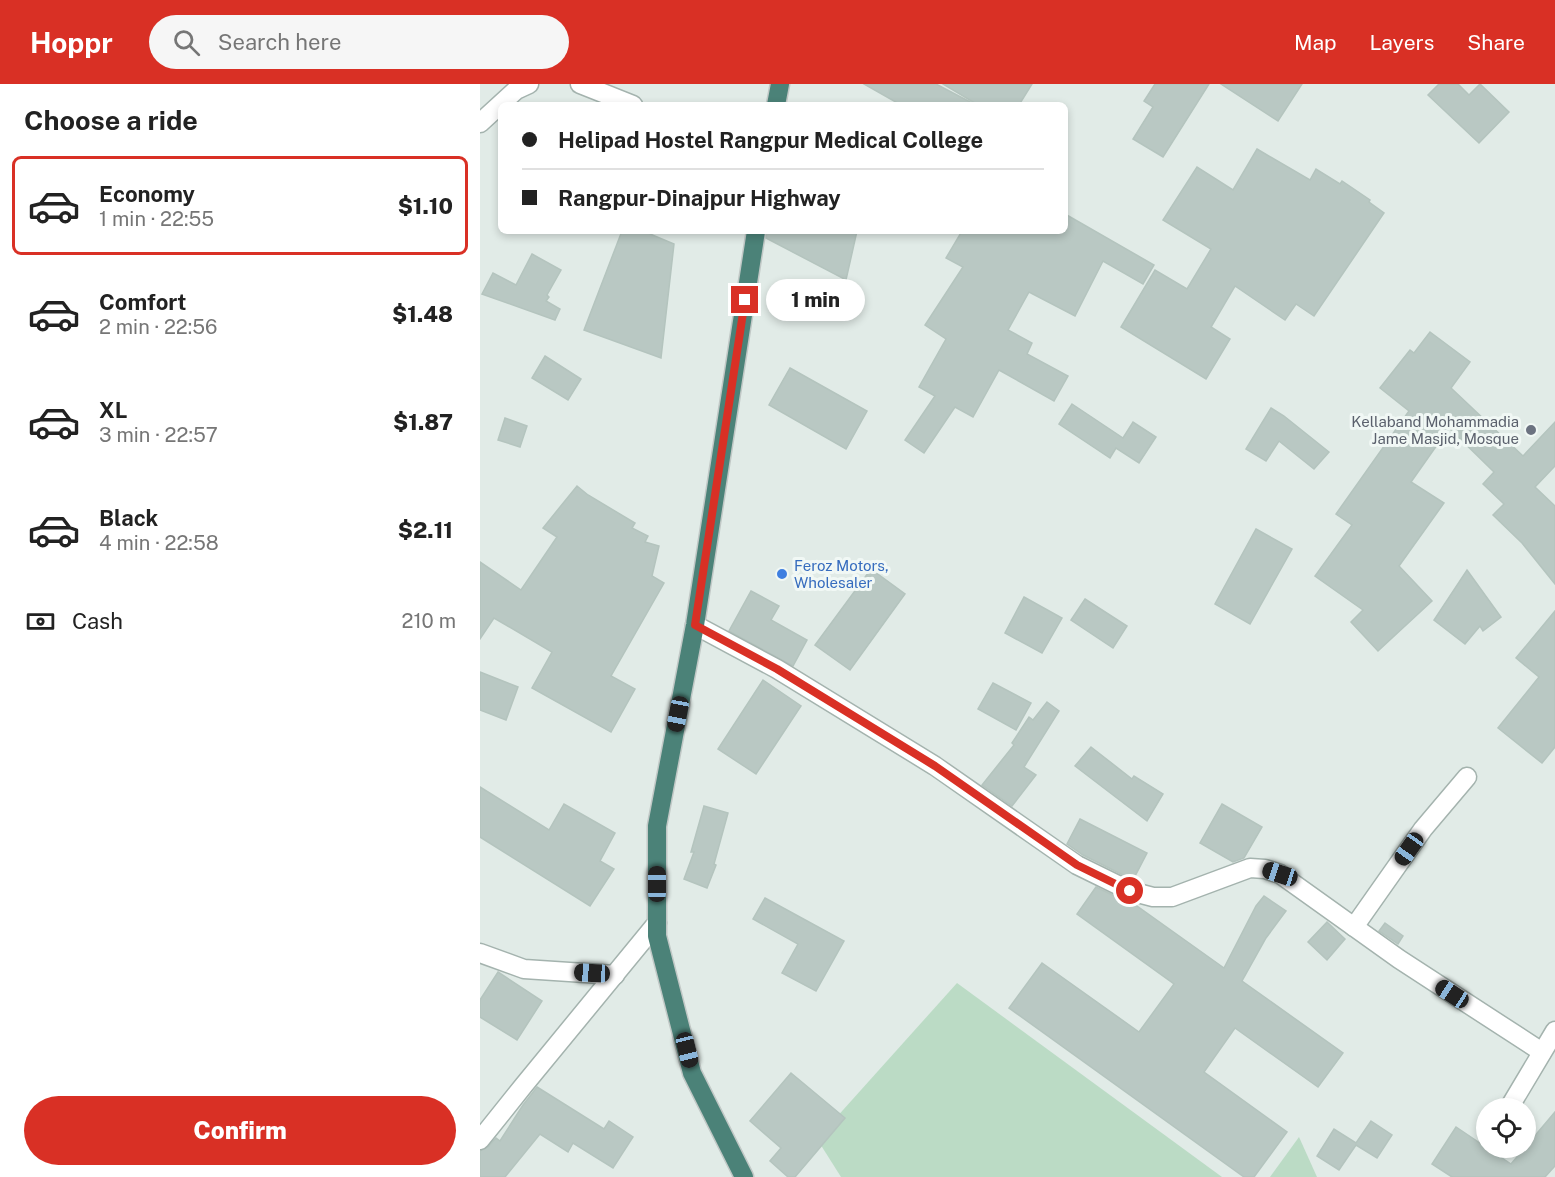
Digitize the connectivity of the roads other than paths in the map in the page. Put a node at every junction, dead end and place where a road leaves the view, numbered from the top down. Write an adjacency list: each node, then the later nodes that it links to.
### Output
1 (529, 84): 4 (street)
2 (580, 84): 5 (street)
3 (780, 84): 6 (highway)
4 (503, 102)
5 (625, 102)
6 (777, 102)
7 (498, 106): 8 (street)
8 (480, 123)
9 (756, 234): 10 (highway)
10 (695, 625): 12 (highway); 13 (street)
11 (1467, 777): 13 (street)
12 (657, 923): 15 (street); 20 (highway)
13 (1354, 927): 17 (street)
14 (480, 953): 15 (street)
15 (615, 975): 19 (street)
16 (1555, 1031): 17 (street)
17 (1542, 1052): 18 (street)
18 (1515, 1098)
19 (480, 1140)
20 (744, 1177)

